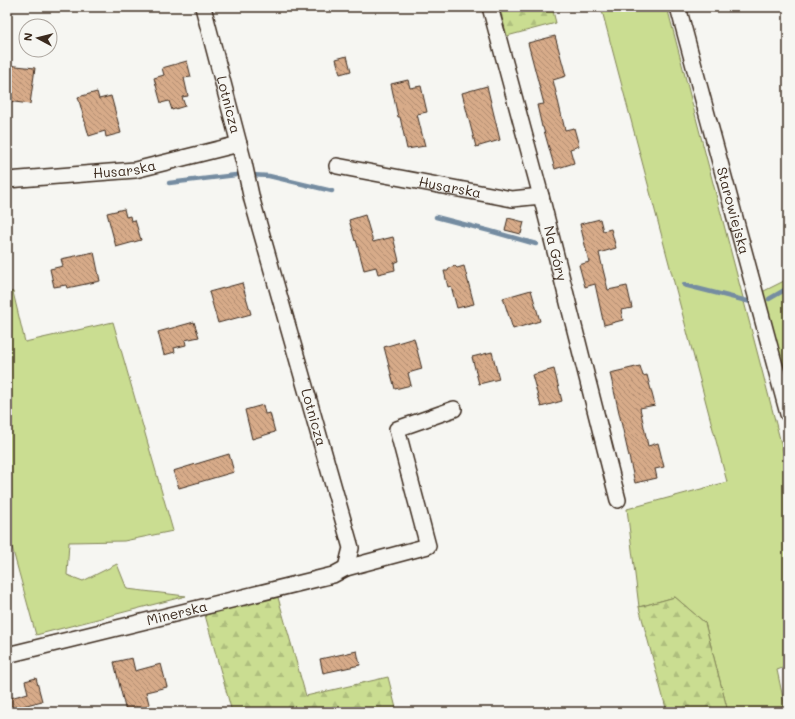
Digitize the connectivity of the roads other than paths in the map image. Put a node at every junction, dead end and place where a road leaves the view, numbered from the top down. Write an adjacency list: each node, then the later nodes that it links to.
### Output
1 (203, 7): 4 (street, Lotnicza)
2 (490, 7): 7 (street, Na Góry)
3 (678, 7): 9 (street, Starowiejska)
4 (239, 144): 6 (street, Husarska); 11 (street, Lotnicza)
5 (336, 166): 7 (street, Husarska)
6 (7, 180)
7 (541, 196): 10 (street, Na Góry)
8 (454, 409): 11 (street)
9 (788, 414)
10 (618, 500)
11 (346, 568): 12 (street, Minerska)
12 (7, 654)

